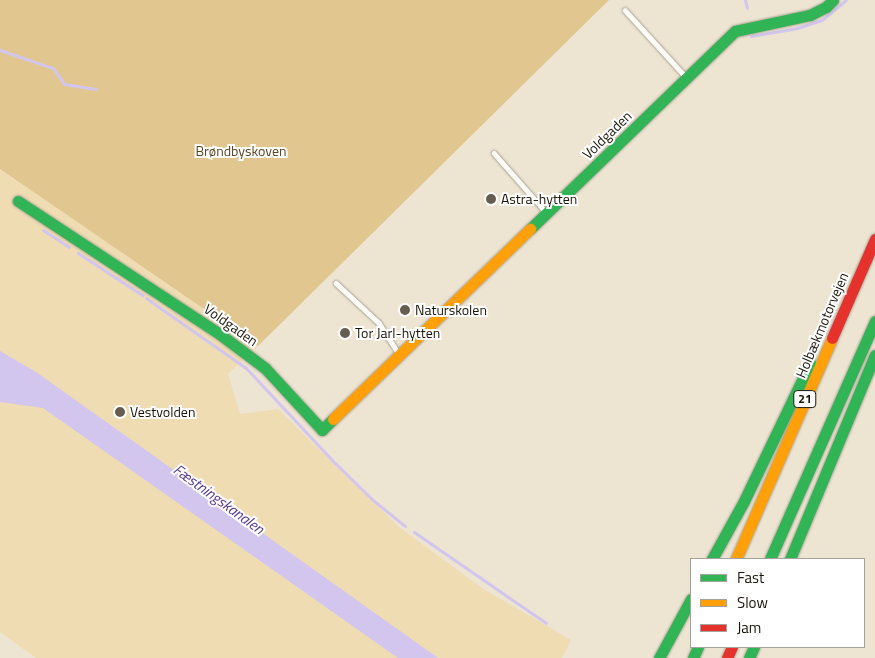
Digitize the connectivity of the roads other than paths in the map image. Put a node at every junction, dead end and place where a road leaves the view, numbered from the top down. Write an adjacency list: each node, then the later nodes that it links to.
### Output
1 (833, 0): 3 (main road, Voldgaden)
2 (625, 10): 3 (lane)
3 (687, 79): 6 (main road, Voldgaden)
4 (494, 153): 6 (lane)
5 (18, 201): 12 (main road, Voldgaden)
6 (547, 214): 12 (main road, Voldgaden)
7 (875, 240): 8 (main road, Holbækmotorvejen / 21)
8 (860, 274): 13 (main road); 14 (main road, Holbækmotorvejen / 21)
9 (336, 283): 12 (lane)
10 (875, 320): 15 (main road, 21)
11 (875, 354): 16 (main road)
12 (400, 355)
13 (713, 558)
14 (736, 558)
15 (770, 558)
16 (790, 558)
17 (690, 601): 18 (main road)
18 (658, 658)

